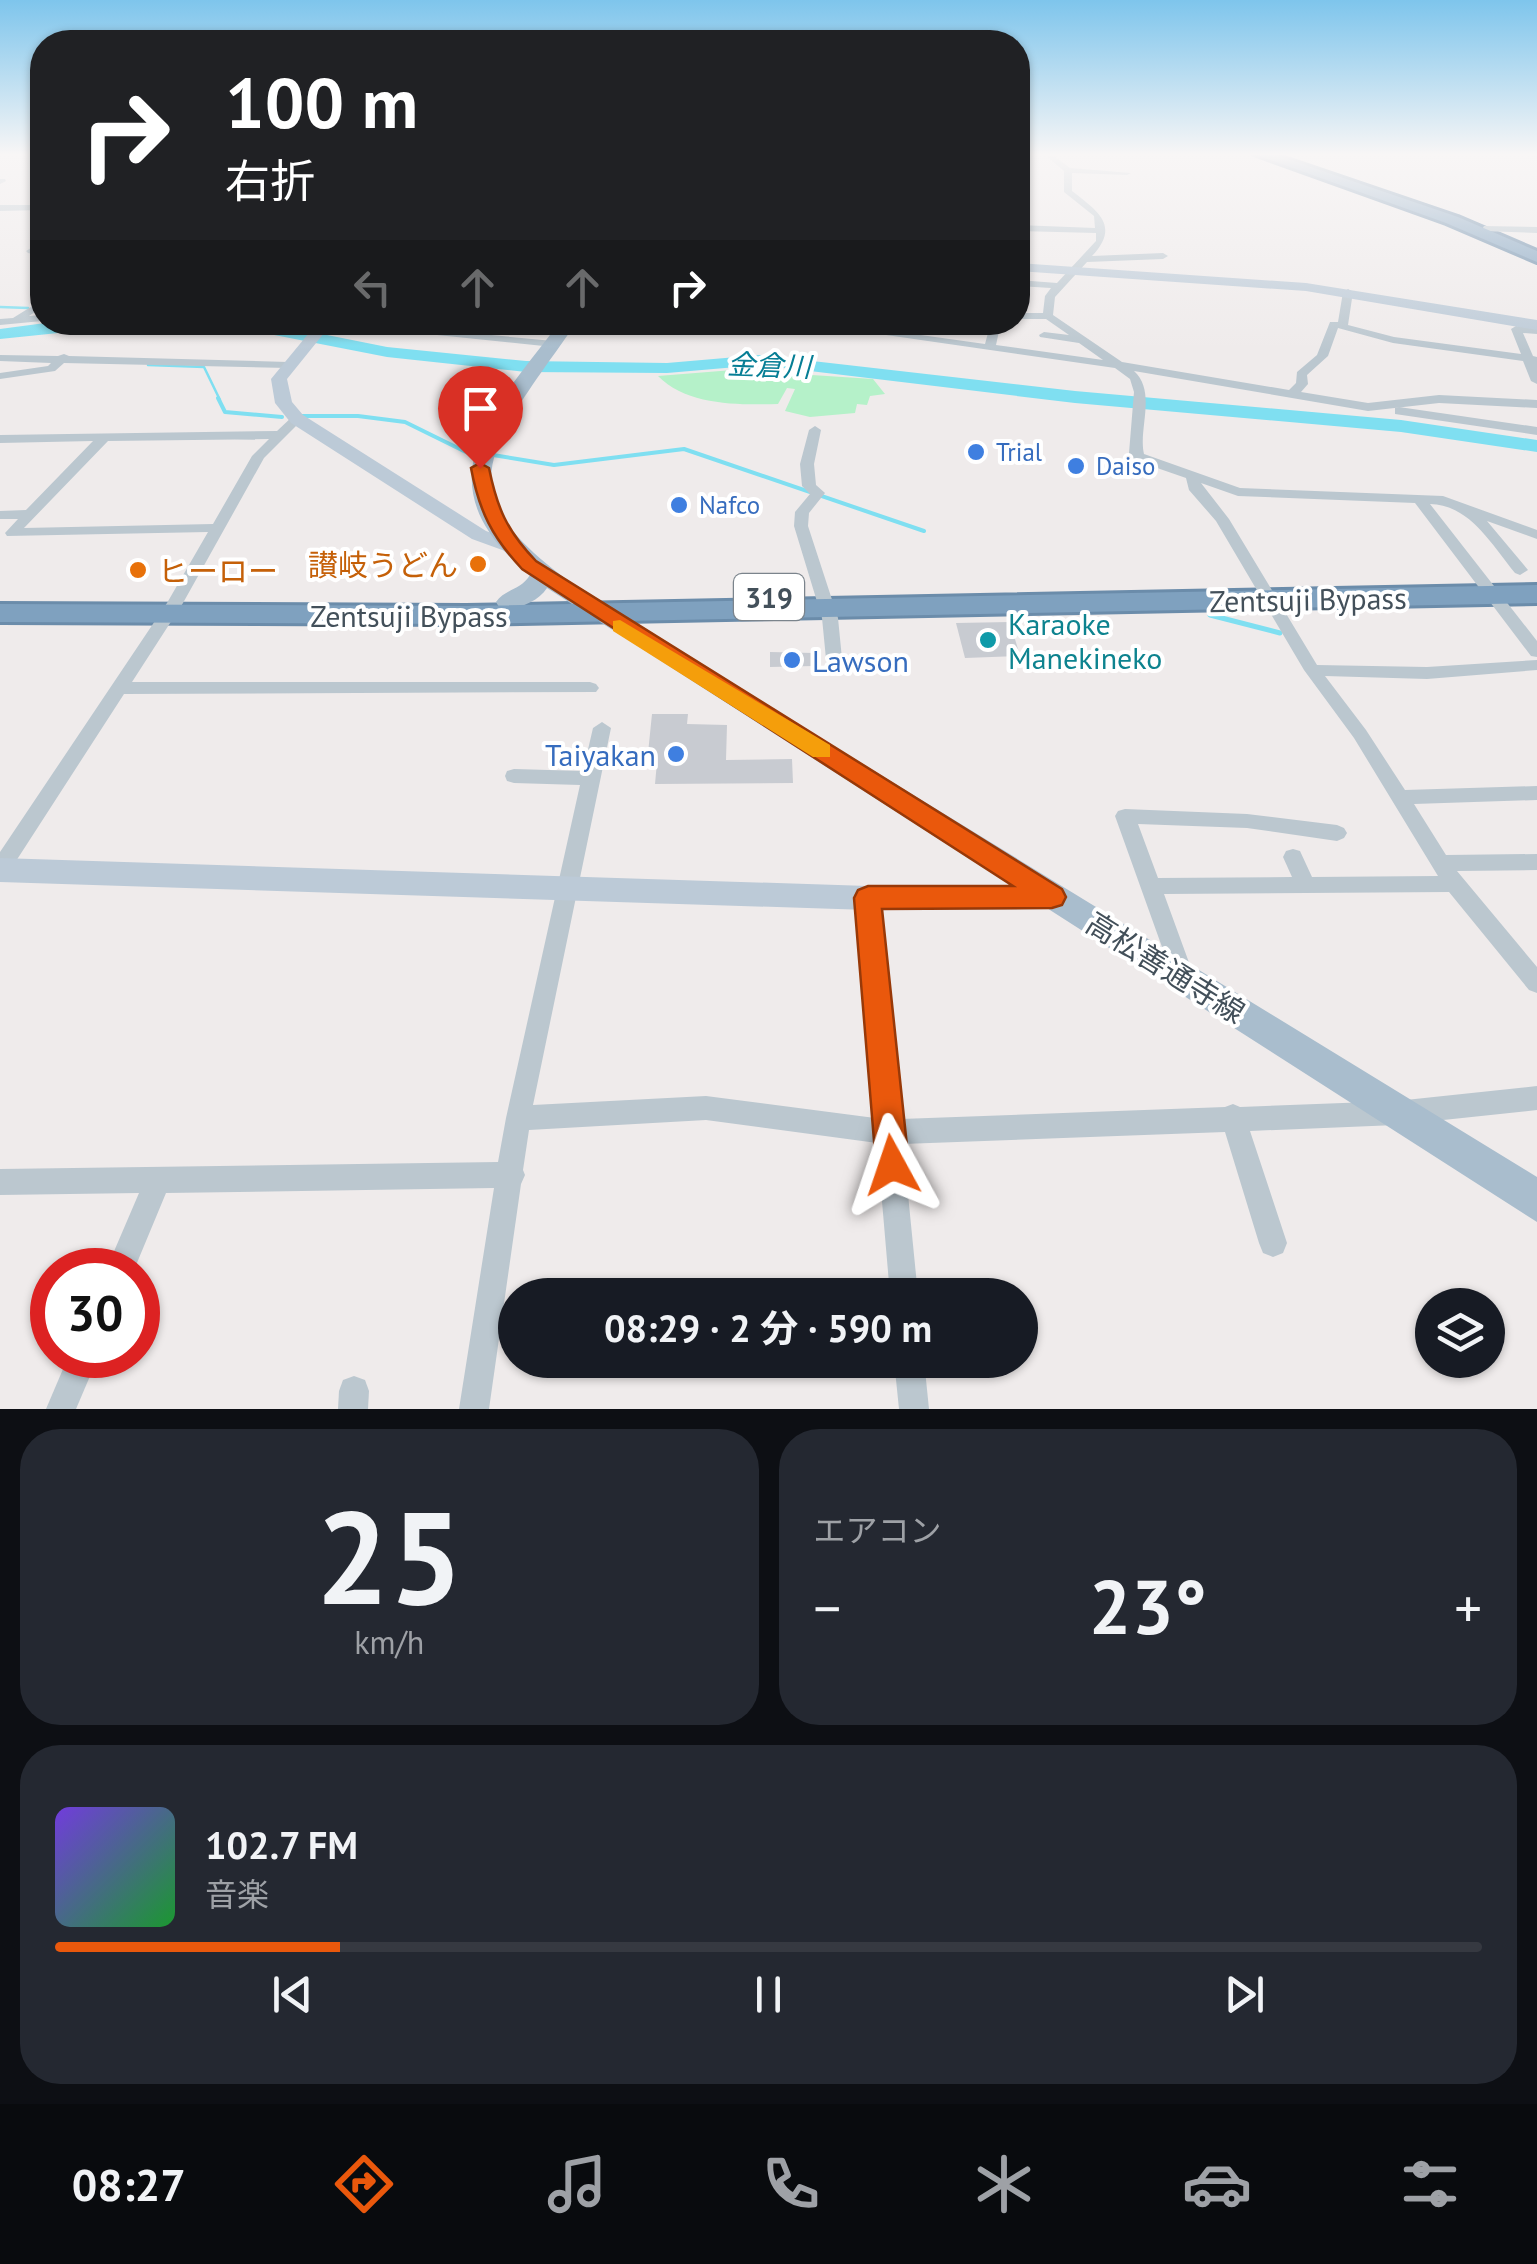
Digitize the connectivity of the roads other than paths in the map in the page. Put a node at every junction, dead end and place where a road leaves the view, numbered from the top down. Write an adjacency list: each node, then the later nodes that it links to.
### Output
1 (1099, 220): 7 (street)
2 (1448, 220): 8 (highway)
3 (1460, 220): 5 (highway)
4 (1030, 229): 7 (street)
5 (1484, 230): 6 (street); 8 (highway)
6 (1537, 230)
7 (1102, 231): 10 (street)
8 (1537, 254)
9 (1162, 256): 10 (street)
10 (1084, 259): 12 (street)
11 (1030, 269): 12 (street)
12 (1071, 271): 14 (street); 15 (street)
13 (1030, 284): 14 (street)
14 (1058, 286): 18 (street)
15 (1348, 292): 22 (street); 23 (street)
16 (30, 311): 20 (street)
17 (1030, 316): 18 (street)
18 (1048, 316): 30 (street)
19 (30, 319): 20 (street)
20 (17, 320): 21 (street)
21 (0, 322)
22 (1344, 326): 40 (street); 46 (street)
23 (1537, 328): 40 (street)
24 (313, 335): 37 (street)
25 (454, 335): 31 (street)
26 (560, 335): 31 (main road, 高松善通寺線)
27 (909, 335): 32 (street)
28 (997, 335): 33 (street)
29 (1044, 336): 30 (street)
30 (1087, 341): 41 (street)
31 (553, 344): 60 (main road, 高松善通寺線)
32 (957, 344): 33 (street); 38 (street)
33 (998, 352): 34 (street)
34 (1041, 354): 39 (street); 42 (street)
35 (0, 358): 36 (street)
36 (62, 359): 37 (street); 44 (street)
37 (294, 359): 49 (street)
38 (950, 360)
39 (1078, 360): 41 (street); 43 (street)
40 (1532, 360): 45 (street)
41 (1124, 366): 46 (street); 57 (street)
42 (1038, 373)
43 (1078, 375)
44 (0, 376)
45 (1537, 381)
46 (1292, 394): 48 (street)
47 (1537, 404): 48 (street)
48 (1386, 407): 51 (street)
49 (296, 419): 53 (street); 63 (street)
50 (815, 430): 75 (street)
51 (1537, 431)
52 (0, 434): 55 (street)
53 (280, 435): 54 (street); 64 (street)
54 (105, 437): 55 (street); 61 (street)
55 (54, 438): 56 (street)
56 (41, 450)
57 (1192, 478): 58 (street); 72 (street)
58 (1419, 500): 59 (street); 71 (street)
59 (1468, 507): 66 (street); 70 (street)
60 (489, 512): 63 (street); 68 (main road, 高松善通寺線)
61 (30, 514): 62 (street); 65 (street)
62 (0, 515)
63 (458, 522): 68 (street)
64 (215, 528): 65 (street); 77 (street)
65 (12, 533): 67 (street)
66 (1537, 535)
67 (0, 546)
68 (512, 548): 69 (main road, 高松善通寺線)
69 (543, 574): 74 (main road); 76 (main road, 高松善通寺線)
70 (1532, 582): 71 (highway, Zentsuji Bypass / 319)
71 (1490, 589): 72 (highway, Zentsuji Bypass / 319); 81 (street)
72 (1265, 593): 75 (highway, Zentsuji Bypass / 319); 84 (street)
73 (0, 600): 77 (highway, Zentsuji Bypass / 319)
74 (508, 602): 76 (highway, Zentsuji Bypass / 319); 77 (highway, Zentsuji Bypass / 319)
75 (824, 602): 76 (highway, Zentsuji Bypass / 319); 78 (highway, Zentsuji Bypass / 319); 83 (street)
76 (590, 607): 77 (highway, Zentsuji Bypass / 319); 78 (highway, Zentsuji Bypass / 319); 80 (main road, 高松善通寺線)
77 (171, 609): 79 (highway, Zentsuji Bypass / 319); 85 (street)
78 (678, 611): 80 (main road)
79 (0, 613)
80 (652, 646): 101 (main road, 高松善通寺線)
81 (1537, 652)
82 (1537, 665): 84 (street)
83 (834, 669)
84 (1312, 670): 91 (street)
85 (118, 688): 86 (street); 96 (street)
86 (590, 688)
87 (602, 728): 89 (street)
88 (514, 776): 89 (street)
89 (592, 778): 100 (street)
90 (1537, 794): 91 (street)
91 (1400, 797): 95 (street)
92 (1337, 833): 99 (street)
93 (1293, 857): 98 (street)
94 (1537, 862): 95 (street)
95 (1441, 863): 97 (street)
96 (0, 869): 100 (street)
97 (1454, 884): 98 (street); 104 (street)
98 (1306, 885): 99 (street)
99 (1150, 886): 103 (street)
100 (566, 888): 102 (street); 108 (street)
101 (1052, 897): 102 (street); 103 (main road, 高松善通寺線)
102 (868, 898): 109 (street)
103 (1184, 979): 106 (main road, 高松善通寺線)
104 (1537, 983)
105 (1537, 1098): 106 (street)
106 (1396, 1113): 107 (street); 113 (main road, 高松善通寺線)
107 (1232, 1116): 109 (street); 114 (street)
108 (518, 1118): 109 (street); 110 (street)
109 (890, 1132): 116 (street)
110 (512, 1175): 111 (street); 120 (street)
111 (158, 1180): 112 (street); 115 (street)
112 (0, 1182)
113 (1537, 1201)
114 (1273, 1243)
115 (129, 1248)
116 (903, 1278)
117 (74, 1378): 119 (street)
118 (911, 1378): 121 (street)
119 (61, 1409)
120 (474, 1409)
121 (914, 1409)

